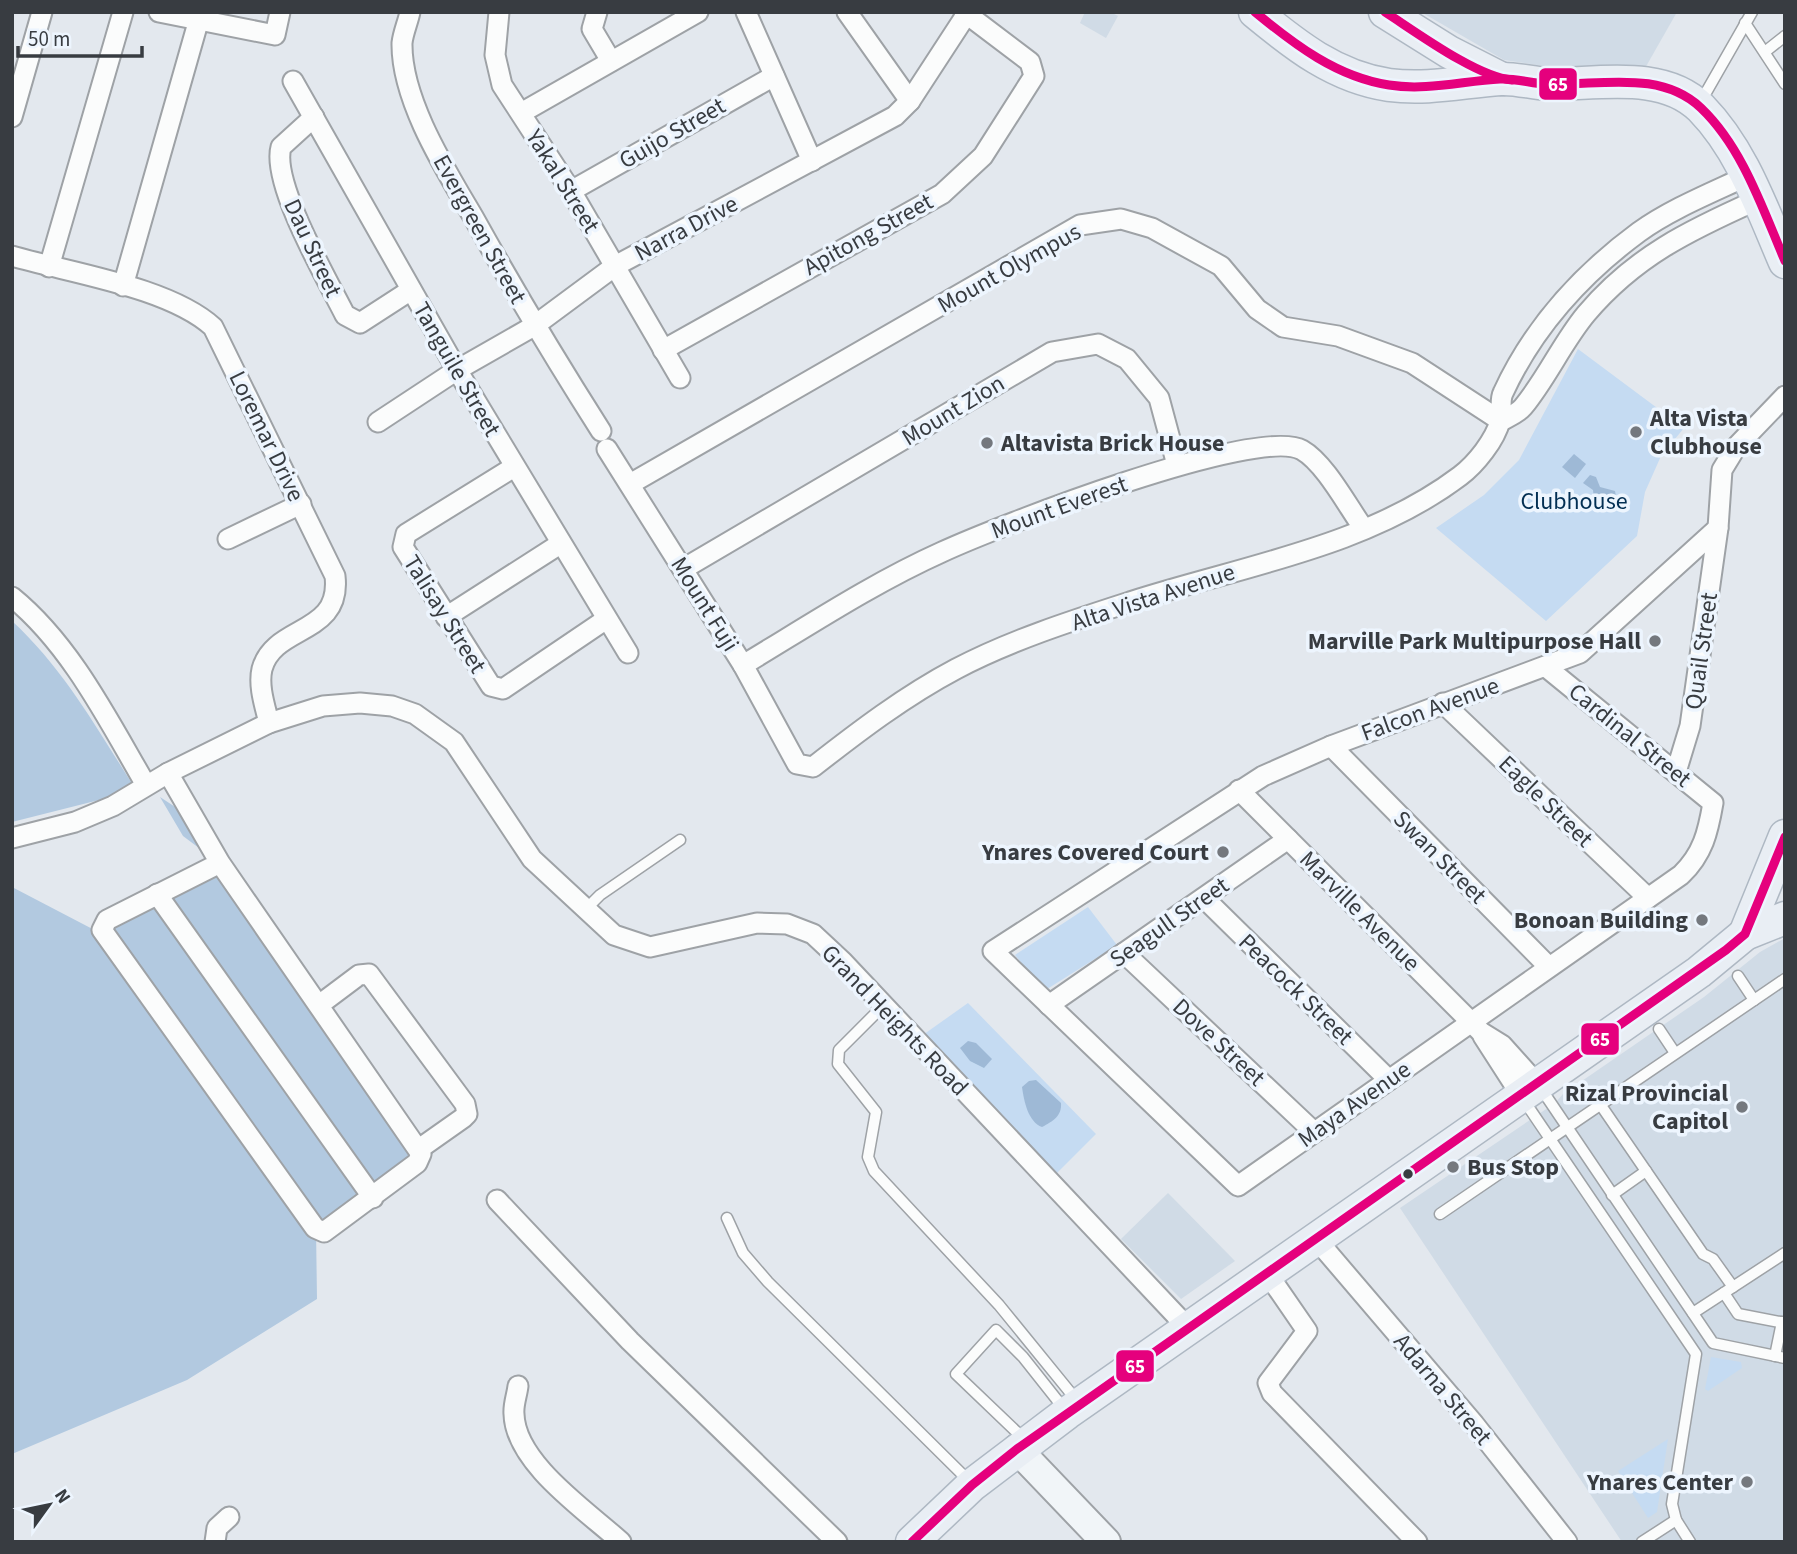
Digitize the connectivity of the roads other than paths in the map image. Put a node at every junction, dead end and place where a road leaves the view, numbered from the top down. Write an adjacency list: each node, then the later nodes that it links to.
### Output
1 (42, 12): 29 (street)
2 (123, 12): 37 (street)
3 (159, 12): 15 (street)
4 (280, 12): 15 (street)
5 (410, 12): 40 (street, Evergreen Street)
6 (499, 12): 28 (street, Yakal Street)
7 (597, 12): 20 (street)
8 (698, 12): 20 (street)
9 (746, 12): 21 (street)
10 (847, 12): 26 (street)
11 (1255, 12): 25 (main road)
12 (1385, 12): 19 (main road)
13 (1752, 12): 16 (lane)
14 (966, 13): 26 (street, Narra Drive); 41 (street, Apitong Street)
15 (200, 17): 38 (street)
16 (1745, 23): 18 (lane); 27 (lane)
17 (1785, 36): 18 (lane)
18 (1766, 51): 24 (lane)
19 (1449, 52): 22 (main road); 25 (main road)
20 (611, 61): 28 (street)
21 (774, 76): 31 (street); 33 (street, Guijo Street)
22 (1502, 79): 25 (main road); 27 (main road)
23 (293, 81): 30 (street, Tanguile Street)
24 (1785, 84)
25 (1452, 87)
26 (911, 101): 31 (street, Narra Drive)
27 (1699, 106): 32 (main road)
28 (521, 113): 33 (street, Yakal Street)
29 (12, 117)
30 (314, 117): 39 (street, Tanguile Street); 39 (street, Dau Street)
31 (812, 161): 36 (street, Narra Drive)
32 (1752, 188): 35 (main road); 45 (street, Alta Vista Avenue); 45 (street, Alta Vista Avenue)
33 (571, 191): 36 (street, Yakal Street)
34 (12, 256): 37 (street, Loremar Drive)
35 (1785, 262)
36 (615, 266): 40 (street, Narra Drive); 41 (street, Yakal Street)
37 (49, 267): 38 (street, Loremar Drive)
38 (123, 286): 51 (street, Loremar Drive)
39 (411, 290): 42 (street, Tanguile Street)
40 (534, 326): 42 (street, Narra Drive); 47 (street, Evergreen Street)
41 (663, 350): 43 (street, Yakal Street)
42 (457, 370): 46 (street, Narra Drive); 49 (street, Tanguile Street)
43 (680, 378)
44 (1785, 396): 52 (street)
45 (1501, 421): 50 (street, Mount Olympus); 53 (street, Alta Vista Avenue)
46 (378, 422)
47 (604, 440): 50 (street, Mount Fuji)
48 (1177, 464): 53 (street, Mount Everest); 56 (street, Mount Zion); 61 (street, Mount Everest)
49 (514, 467): 55 (street, Tanguile Street); 58 (street, Talisay Street)
50 (630, 484): 56 (street, Mount Fuji)
51 (301, 504): 54 (street); 64 (street, Loremar Drive)
52 (1718, 528): 62 (street, Falcon Avenue); 67 (street, Quail Street)
53 (1364, 529): 66 (street, Alta Vista Avenue)
54 (228, 539)
55 (560, 544): 58 (street); 59 (street, Tanguile Street)
56 (683, 569): 61 (street, Mount Fuji)
57 (12, 597): 69 (street)
58 (446, 617): 59 (street, Talisay Street)
59 (605, 620): 60 (street, Tanguile Street)
60 (628, 653)
61 (743, 665): 66 (street, Mount Fuji)
62 (1546, 667): 63 (street, Falcon Avenue); 67 (street, Cardinal Street)
63 (1443, 704): 65 (street, Falcon Avenue); 79 (street, Eagle Street)
64 (269, 723): 68 (street, Grand Heights Road); 80 (street, Grand Heights Road)
65 (1331, 746): 70 (street, Falcon Avenue); 85 (street, Swan Street)
66 (797, 764)
67 (1676, 772): 71 (street, Cardinal Street)
68 (168, 773): 69 (street, Grand Heights Road); 76 (street)
69 (146, 785): 73 (street, Grand Heights Road)
70 (1239, 790): 74 (street, Marville Avenue); 83 (street, Falcon Avenue)
71 (1713, 803): 79 (street, Maya Avenue)
72 (1785, 836): 82 (main road)
73 (12, 838)
74 (1288, 839): 78 (street, Seagull Street); 92 (street, Marville Avenue)
75 (680, 841): 80 (lane)
76 (220, 863): 77 (street); 90 (street)
77 (157, 894): 104 (street); 104 (street)
78 (1203, 898): 84 (street, Seagull Street); 95 (street, Peacock Street)
79 (1648, 898): 85 (street, Maya Avenue)
80 (584, 910): 91 (street, Grand Heights Road)
81 (1785, 918): 82 (main road)
82 (1745, 934): 96 (main road)
83 (993, 951): 89 (street, Maya Avenue)
84 (1124, 953): 89 (street, Seagull Street); 99 (street, Dove Street)
85 (1549, 967): 92 (street, Maya Avenue)
86 (1738, 976): 88 (lane)
87 (1785, 979): 88 (lane)
88 (1754, 1000): 94 (lane)
89 (1049, 1005): 99 (street, Maya Avenue)
90 (319, 1006): 101 (street); 101 (street)
91 (883, 1006): 116 (street, Grand Heights Road); 121 (lane)
92 (1476, 1027): 95 (street, Maya Avenue); 96 (street, Marville Avenue)
93 (1659, 1029): 94 (lane)
94 (1675, 1053): 97 (lane)
95 (1389, 1080): 99 (street, Maya Avenue)
96 (1529, 1090): 98 (lane); 100 (lane); 110 (main road)
97 (1601, 1104): 98 (lane); 102 (lane)
98 (1566, 1127): 100 (lane); 103 (lane)
99 (1314, 1132)
100 (1550, 1138): 107 (lane); 109 (lane)
101 (419, 1149): 104 (street)
102 (1646, 1171): 103 (lane); 113 (lane)
103 (1612, 1195): 106 (lane)
104 (373, 1198)
105 (497, 1200): 128 (street)
106 (1623, 1210): 109 (lane); 114 (lane)
107 (1440, 1214)
108 (727, 1218): 123 (lane)
109 (1606, 1221): 118 (lane)
110 (1316, 1238): 112 (main road); 132 (street, Adarna Street)
111 (1785, 1253): 113 (lane)
112 (1267, 1273): 116 (main road); 131 (street)
113 (1728, 1290): 114 (lane); 115 (lane)
114 (1693, 1313): 117 (lane)
115 (1784, 1323): 119 (lane)
116 (1188, 1328): 121 (main road)
117 (1713, 1343): 118 (lane); 119 (lane)
118 (1696, 1354): 125 (lane)
119 (1780, 1357)
120 (518, 1386): 127 (street)
121 (1074, 1408): 122 (main road); 122 (lane)
122 (1022, 1445): 123 (main road); 130 (street)
123 (972, 1485): 129 (main road)
124 (229, 1517): 126 (street)
125 (1676, 1520): 133 (lane); 134 (lane)
126 (215, 1542)
127 (621, 1542)
128 (837, 1542)
129 (912, 1542)
130 (1106, 1542)
131 (1417, 1542)
132 (1567, 1542)
133 (1642, 1542)
134 (1690, 1542)

